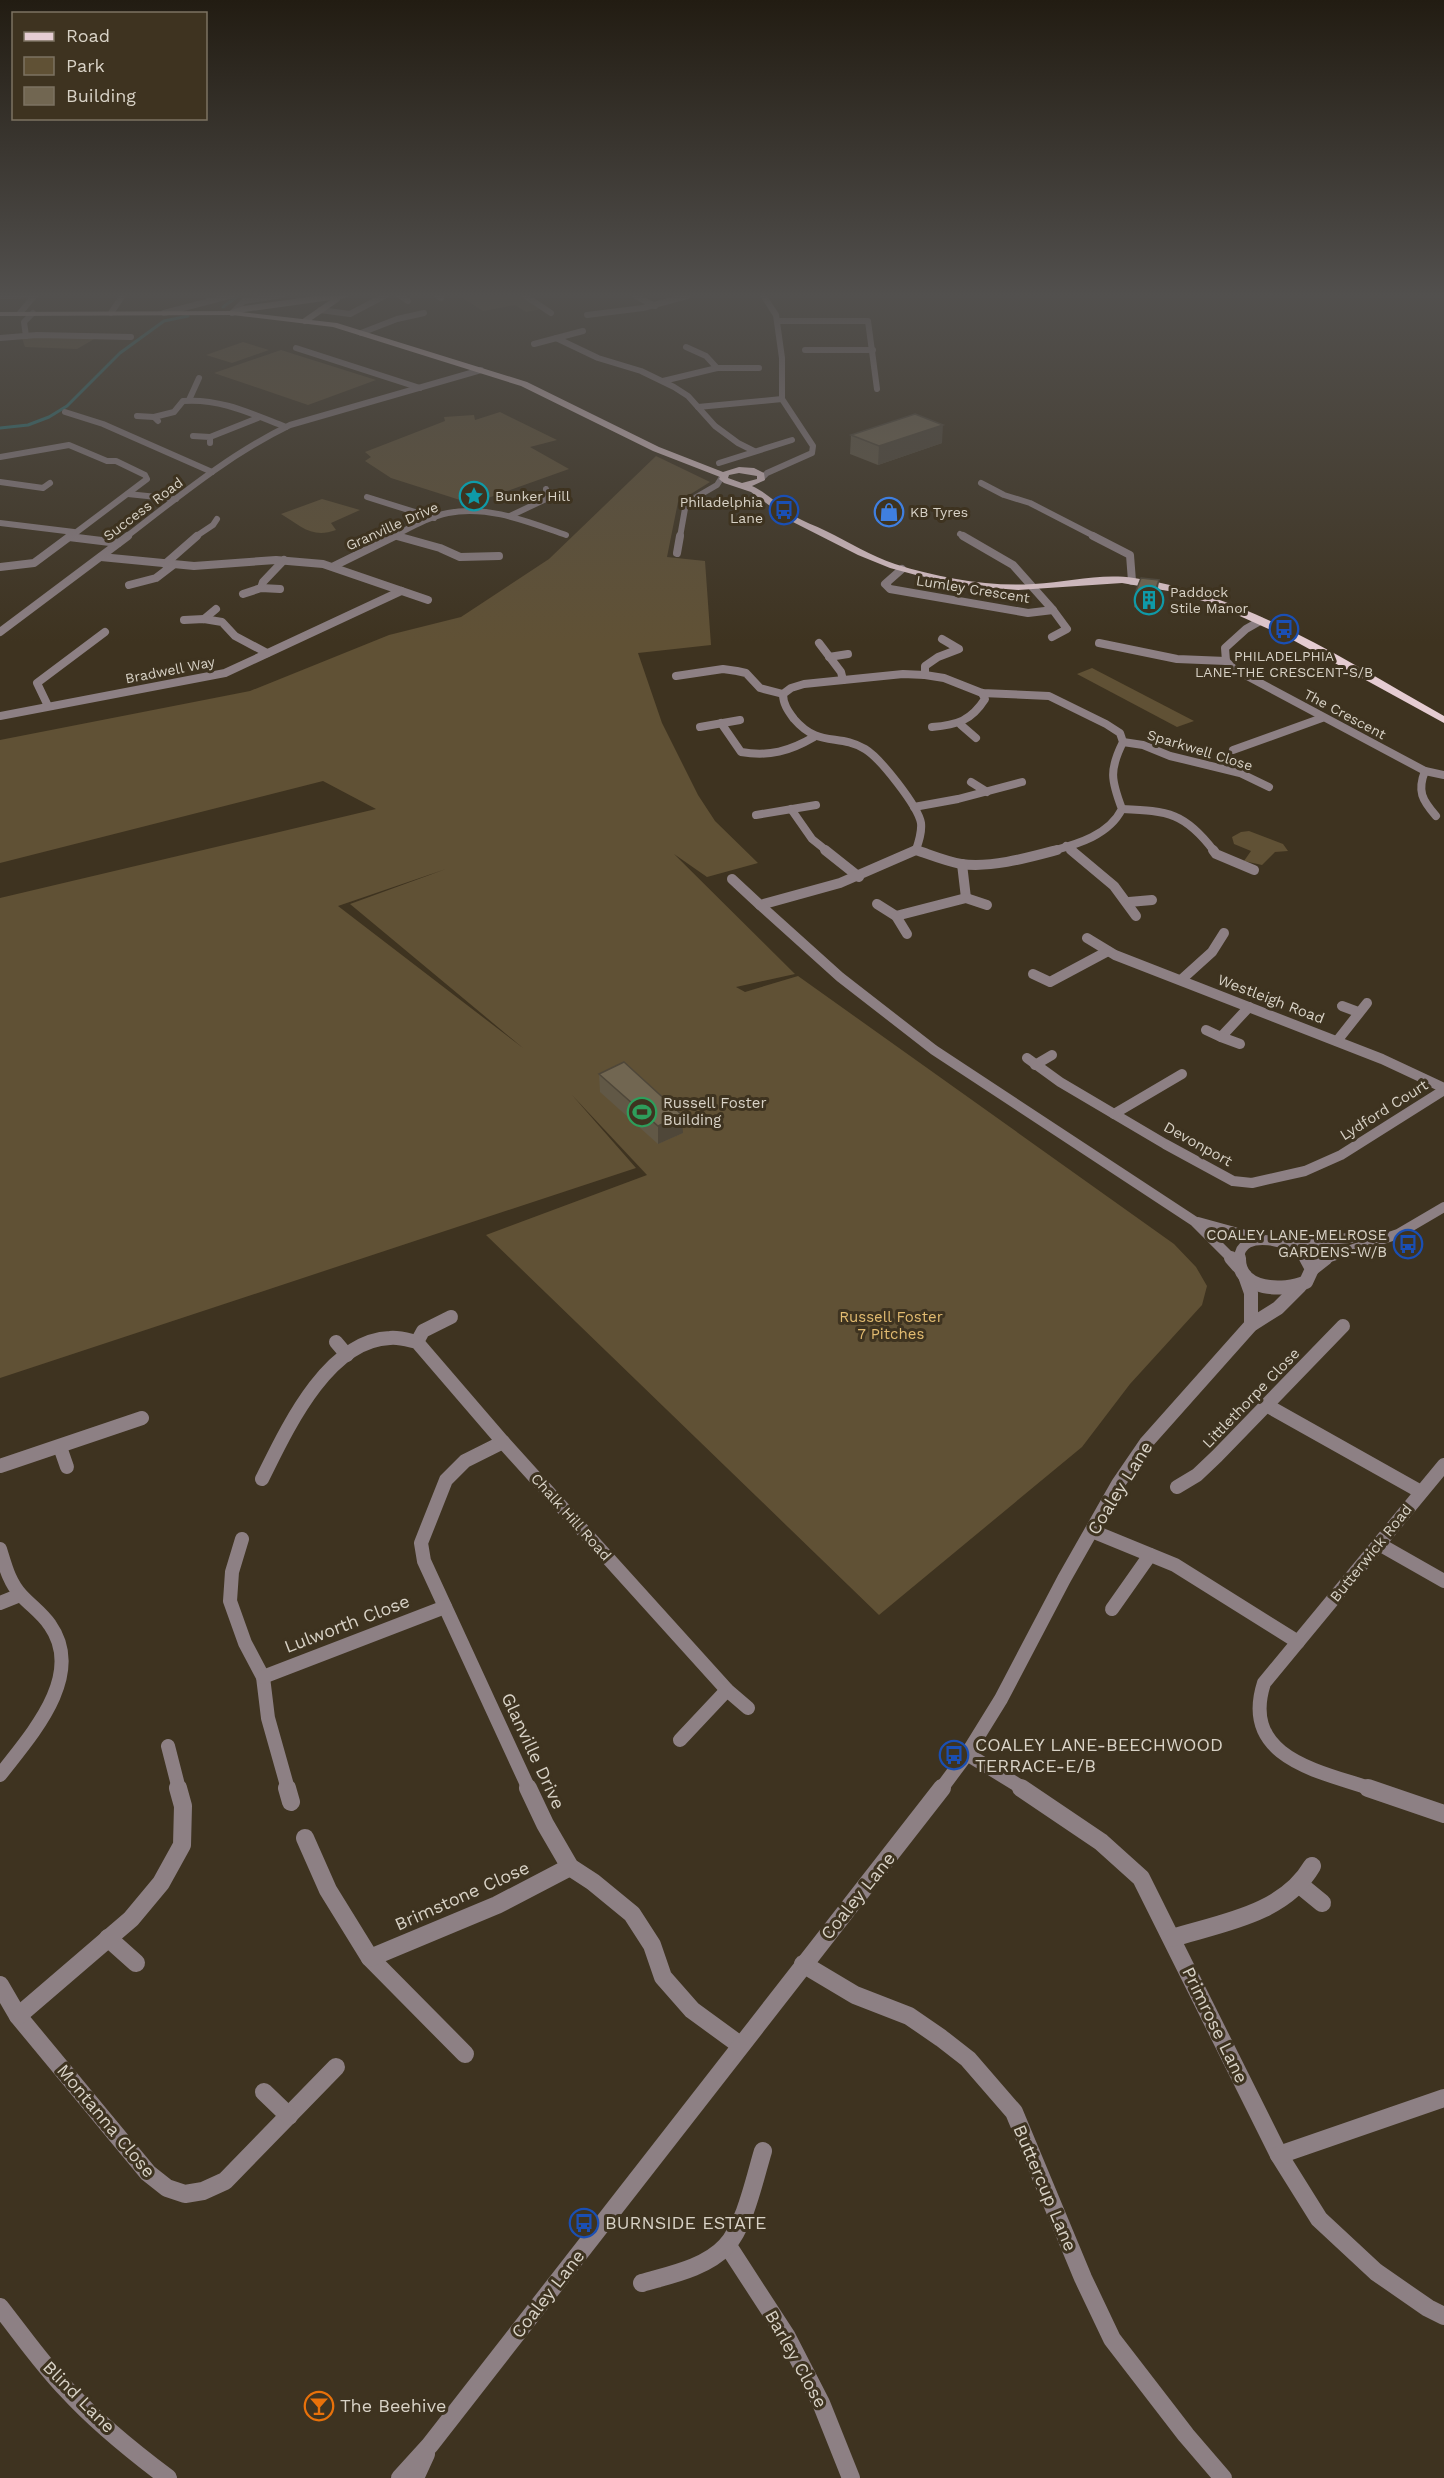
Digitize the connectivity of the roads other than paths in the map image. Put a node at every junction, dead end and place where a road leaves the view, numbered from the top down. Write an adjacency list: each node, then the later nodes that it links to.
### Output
1 (175, 411): 8 (street)
2 (238, 411): 9 (street)
3 (342, 411): 10 (street, Success Road)
4 (578, 411): 16 (main road)
5 (701, 411): 13 (street)
6 (790, 411): 17 (street)
7 (65, 412): 20 (street)
8 (136, 416)
9 (258, 418): 10 (street); 11 (street)
10 (286, 427): 20 (street, Success Road)
11 (193, 436)
12 (792, 440): 13 (street)
13 (754, 452): 15 (street)
14 (0, 457): 31 (street)
15 (719, 463)
16 (697, 464): 18 (main road); 21 (main road)
17 (783, 466): 19 (street); 22 (street)
18 (735, 470): 19 (main road); 21 (main road)
19 (746, 470): 22 (main road)
20 (212, 472): 35 (street, Success Road)
21 (723, 476): 25 (main road); 30 (street)
22 (762, 479): 25 (main road); 36 (main road)
23 (0, 482): 27 (street)
24 (981, 483): 29 (street)
25 (736, 485): 30 (street); 36 (main road)
26 (1004, 485): 29 (street)
27 (44, 487)
28 (546, 489): 33 (street)
29 (992, 489): 60 (street)
30 (703, 493): 50 (street)
31 (128, 494): 35 (street); 46 (street)
32 (368, 497): 37 (street)
33 (548, 498): 34 (street); 39 (street)
34 (568, 498)
35 (176, 499): 49 (street, Success Road)
36 (771, 500): 59 (main road)
37 (384, 502): 38 (street); 40 (street)
38 (371, 508)
39 (510, 516): 40 (street, Granville Drive); 47 (street, Granville Drive)
40 (434, 518): 48 (street, Granville Drive)
41 (217, 519): 43 (street)
42 (0, 523): 46 (street)
43 (207, 530): 44 (street); 55 (street)
44 (222, 533)
45 (960, 534): 63 (street, Lumley Crescent)
46 (72, 535): 49 (street); 57 (street)
47 (566, 535)
48 (397, 536): 53 (street); 56 (street, Granville Drive)
49 (118, 543): 52 (street, Success Road)
50 (677, 553)
51 (499, 555): 53 (street)
52 (100, 557): 55 (street); 75 (street, Success Road)
53 (474, 558): 58 (street)
54 (284, 560): 55 (street); 56 (street); 65 (street)
55 (169, 564): 61 (street)
56 (334, 566): 67 (street)
57 (0, 567)
58 (474, 567)
59 (902, 569): 63 (main road); 71 (street, Lumley Crescent)
60 (1132, 580): 63 (main road); 74 (main road)
61 (149, 581): 62 (street); 64 (street)
62 (129, 585)
63 (1034, 587): 71 (street, Lumley Crescent)
64 (159, 588)
65 (261, 588): 66 (street); 68 (street)
66 (280, 589)
67 (401, 591): 69 (street); 81 (street, Bradwell Way)
68 (243, 594)
69 (428, 600)
70 (216, 609): 72 (street)
71 (1053, 610): 77 (street)
72 (204, 619): 73 (street); 81 (street)
73 (184, 620)
74 (1260, 621): 85 (street); 96 (main road)
75 (0, 632)
76 (105, 632): 92 (street)
77 (1052, 637)
78 (942, 639): 87 (street)
79 (1099, 643): 85 (street)
80 (819, 644): 84 (street)
81 (267, 653): 92 (street, Bradwell Way)
82 (848, 654): 84 (street)
83 (722, 657): 86 (street)
84 (829, 657): 89 (street)
85 (1226, 661): 94 (street, The Crescent)
86 (723, 669): 88 (street); 91 (street)
87 (925, 675): 89 (street); 90 (street)
88 (676, 676)
89 (843, 680): 91 (street)
90 (982, 693): 98 (street); 103 (street)
91 (783, 694): 101 (street)
92 (48, 706): 93 (street, Bradwell Way)
93 (0, 716)
94 (1322, 718): 104 (street); 105 (street, The Crescent)
95 (740, 720): 97 (street)
96 (1444, 720)
97 (721, 723): 99 (street); 101 (street)
98 (961, 725): 100 (street); 102 (street)
99 (700, 727)
100 (932, 727)
101 (814, 737): 112 (street)
102 (976, 738)
103 (1123, 742): 109 (street, Sparkwell Close); 114 (street)
104 (1233, 750)
105 (1425, 771): 106 (street, The Crescent); 116 (street)
106 (1444, 775)
107 (971, 782): 110 (street)
108 (1022, 782): 110 (street)
109 (1269, 787)
110 (987, 792): 112 (street)
111 (816, 805): 113 (street)
112 (914, 807): 118 (street)
113 (791, 809): 115 (street); 123 (street)
114 (1122, 809): 117 (street); 120 (street)
115 (756, 815)
116 (1437, 816)
117 (1066, 846): 121 (street); 127 (street)
118 (916, 850): 121 (street); 123 (street)
119 (1240, 850): 120 (street)
120 (1228, 859): 122 (street)
121 (962, 864): 125 (street)
122 (1254, 870)
123 (859, 878): 129 (street)
124 (732, 879): 129 (street)
125 (966, 898): 130 (street); 131 (street)
126 (1152, 900): 127 (street)
127 (1129, 902): 132 (street)
128 (877, 904): 131 (street)
129 (760, 905): 155 (street)
130 (987, 905)
131 (896, 916): 134 (street)
132 (1136, 916)
133 (1224, 933): 138 (street)
134 (907, 934)
135 (1087, 938): 136 (street, Westleigh Road)
136 (1108, 951): 138 (street, Westleigh Road); 139 (street)
137 (1033, 974): 139 (street)
138 (1181, 980): 143 (street, Westleigh Road)
139 (1050, 982): 140 (street)
140 (1062, 989)
141 (1367, 1003): 144 (street)
142 (1342, 1006): 144 (street)
143 (1249, 1007): 146 (street); 147 (street, Westleigh Road)
144 (1358, 1012): 147 (street)
145 (1206, 1030): 146 (street)
146 (1221, 1036): 148 (street)
147 (1337, 1041): 151 (street, Westleigh Road)
148 (1239, 1044)
149 (1052, 1055): 152 (street, Devonport)
150 (1182, 1074): 152 (street)
151 (1444, 1089): 153 (street, Lydford Court)
152 (1113, 1113): 153 (street, Devonport)
153 (1341, 1155)
154 (1444, 1208): 156 (street)
155 (1194, 1221): 157 (street); 160 (street)
156 (1400, 1233): 158 (street); 159 (street)
157 (1261, 1240): 158 (street); 160 (street)
158 (1277, 1240): 159 (street)
159 (1312, 1269): 161 (street)
160 (1242, 1271): 161 (street); 163 (street)
161 (1300, 1286): 163 (street, Coaley Lane)
162 (452, 1317): 166 (street)
163 (1251, 1325): 178 (street, Coaley Lane)
164 (1343, 1326): 168 (street, Littlethorpe Close)
165 (336, 1342): 167 (street)
166 (417, 1342): 167 (street); 170 (street, Chalk Hill Road)
167 (347, 1355): 175 (street)
168 (1268, 1406): 176 (street, Littlethorpe Close); 177 (street)
169 (142, 1418): 171 (street)
170 (503, 1442): 186 (street, Glanville Drive); 190 (street, Chalk Hill Road)
171 (60, 1447): 173 (street); 174 (street)
172 (1444, 1465): 177 (street, Butterwick Road)
173 (0, 1466)
174 (67, 1467)
175 (262, 1479)
176 (1177, 1487)
177 (1421, 1492): 180 (street, Butterwick Road)
178 (1092, 1531): 182 (street); 194 (street, Coaley Lane)
179 (242, 1539): 189 (street)
180 (1379, 1544): 183 (street); 188 (street, Butterwick Road)
181 (0, 1549): 184 (street)
182 (1150, 1555): 187 (street); 188 (street)
183 (1444, 1581)
184 (20, 1595): 185 (street); 195 (street)
185 (0, 1603)
186 (445, 1607): 189 (street, Lulworth Close); 200 (street, Glanville Drive)
187 (1112, 1609)
188 (1298, 1642): 197 (street, Butterwick Road)
189 (263, 1677): 196 (street)
190 (727, 1690): 191 (street, Chalk Hill Road); 192 (street)
191 (748, 1708)
192 (680, 1740)
193 (168, 1746): 203 (street)
194 (967, 1754): 204 (street, Primrose Lane); 207 (street, Coaley Lane)
195 (0, 1775)
196 (291, 1802)
197 (1444, 1814)
198 (305, 1838): 205 (street)
199 (1312, 1866): 201 (street)
200 (570, 1867): 205 (street, Brimstone Close); 210 (street, Glanville Drive)
201 (1300, 1885): 202 (street); 204 (street)
202 (1322, 1902)
203 (108, 1938): 206 (street); 209 (street)
204 (1172, 1938): 217 (street, Primrose Lane)
205 (370, 1958): 211 (street)
206 (136, 1963)
207 (803, 1964): 210 (street, Coaley Lane); 227 (street, Buttercup Lane)
208 (0, 1985): 209 (street, Montanna Close)
209 (18, 2016): 215 (street, Montanna Close)
210 (740, 2045): 222 (street, Coaley Lane)
211 (465, 2054)
212 (336, 2067): 215 (street, Montanna Close)
213 (264, 2092): 215 (street)
214 (1444, 2098): 217 (street)
215 (289, 2116)
216 (763, 2151): 218 (street)
217 (1279, 2155): 221 (street, Primrose Lane)
218 (728, 2246): 219 (street); 226 (street, Barley Close)
219 (642, 2283)
220 (0, 2307): 223 (street, Blind Lane)
221 (1444, 2316)
222 (430, 2445): 224 (street, Coaley Lane); 225 (street, Coaley Lane)
223 (168, 2478)
224 (400, 2478)
225 (416, 2478)
226 (852, 2478)
227 (1223, 2478)

